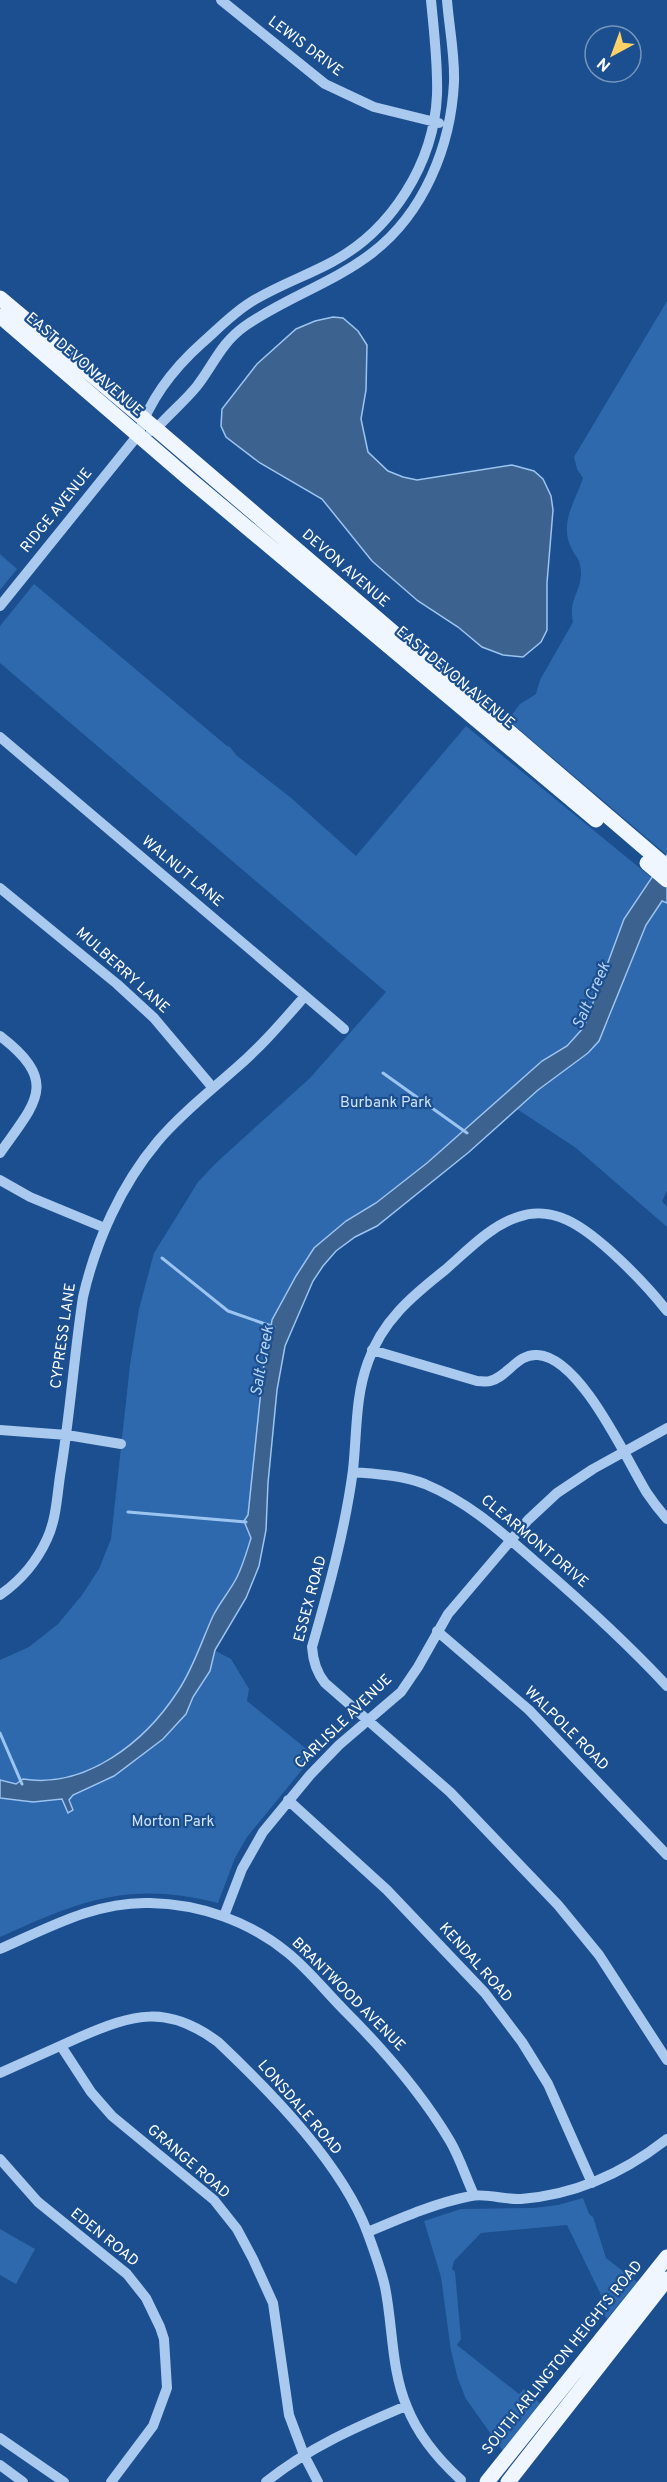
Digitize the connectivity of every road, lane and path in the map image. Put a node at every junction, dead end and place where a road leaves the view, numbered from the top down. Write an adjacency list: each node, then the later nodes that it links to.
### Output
1 (220, 0): 4 (street, LEWIS DRIVE)
2 (431, 0): 4 (street)
3 (447, 0): 5 (street)
4 (433, 122): 5 (street, LEWIS DRIVE); 8 (street)
5 (448, 125): 9 (street)
6 (0, 298): 8 (main road, DEVON AVENUE)
7 (0, 316): 10 (main road, EAST DEVON AVENUE)
8 (144, 418): 9 (main road, DEVON AVENUE); 10 (street)
9 (156, 429): 10 (street); 13 (main road, DEVON AVENUE)
10 (138, 435): 11 (street, RIDGE AVENUE); 13 (main road, EAST DEVON AVENUE)
11 (0, 606)
12 (0, 737): 17 (street, WALNUT LANE)
13 (641, 852): 14 (main road, DEVON AVENUE); 15 (main road, EAST DEVON AVENUE)
14 (667, 867)
15 (667, 880)
16 (0, 888): 20 (street, MULBERRY LANE)
17 (305, 996): 18 (street, WALNUT LANE); 20 (street, CYPRESS LANE)
18 (344, 1029)
19 (0, 1036): 21 (street)
20 (213, 1088): 23 (street, CYPRESS LANE)
21 (0, 1153)
22 (0, 1180): 23 (street)
23 (105, 1228): 28 (street, CYPRESS LANE)
24 (667, 1311): 25 (street, ESSEX ROAD)
25 (372, 1350): 30 (street); 31 (street, ESSEX ROAD)
26 (667, 1428): 30 (street, CARLISLE AVENUE)
27 (0, 1430): 28 (street)
28 (67, 1435): 29 (street); 34 (street, CYPRESS LANE)
29 (121, 1444)
30 (624, 1453): 32 (street); 33 (street, CARLISLE AVENUE)
31 (352, 1472): 33 (street, CLEARMONT DRIVE); 37 (street, ESSEX ROAD)
32 (667, 1519)
33 (510, 1540): 35 (street, CARLISLE AVENUE); 36 (street, CLEARMONT DRIVE)
34 (0, 1595)
35 (436, 1631): 37 (street, CARLISLE AVENUE); 39 (street, WALPOLE ROAD)
36 (667, 1686)
37 (368, 1720): 38 (street, CARLISLE AVENUE); 43 (street, ESSEX ROAD)
38 (288, 1800): 40 (street, CARLISLE AVENUE); 47 (street, KENDAL ROAD)
39 (667, 1855)
40 (224, 1916): 41 (street, BRANTWOOD AVENUE); 48 (street, BRANTWOOD AVENUE)
41 (0, 1949)
42 (61, 2046): 44 (street, LONSDALE ROAD); 49 (street, LONSDALE ROAD); 54 (street, GRANGE ROAD)
43 (667, 2060)
44 (0, 2073)
45 (667, 2139): 47 (street)
46 (0, 2159): 59 (street, EDEN ROAD)
47 (592, 2183): 48 (street)
48 (474, 2195): 49 (street)
49 (368, 2232): 52 (street, LONSDALE ROAD)
50 (667, 2257): 62 (main road, SOUTH ARLINGTON HEIGHTS ROAD)
51 (667, 2279): 63 (main road, SOUTH ARLINGTON HEIGHTS ROAD)
52 (406, 2406): 54 (street); 56 (street, LONSDALE ROAD)
53 (0, 2438): 58 (street)
54 (304, 2455): 60 (street); 61 (street, GRANGE ROAD)
55 (0, 2465): 57 (street)
56 (461, 2480)
57 (23, 2482)
58 (64, 2482)
59 (111, 2482)
60 (266, 2482)
61 (318, 2482)
62 (487, 2482)
63 (508, 2482)

